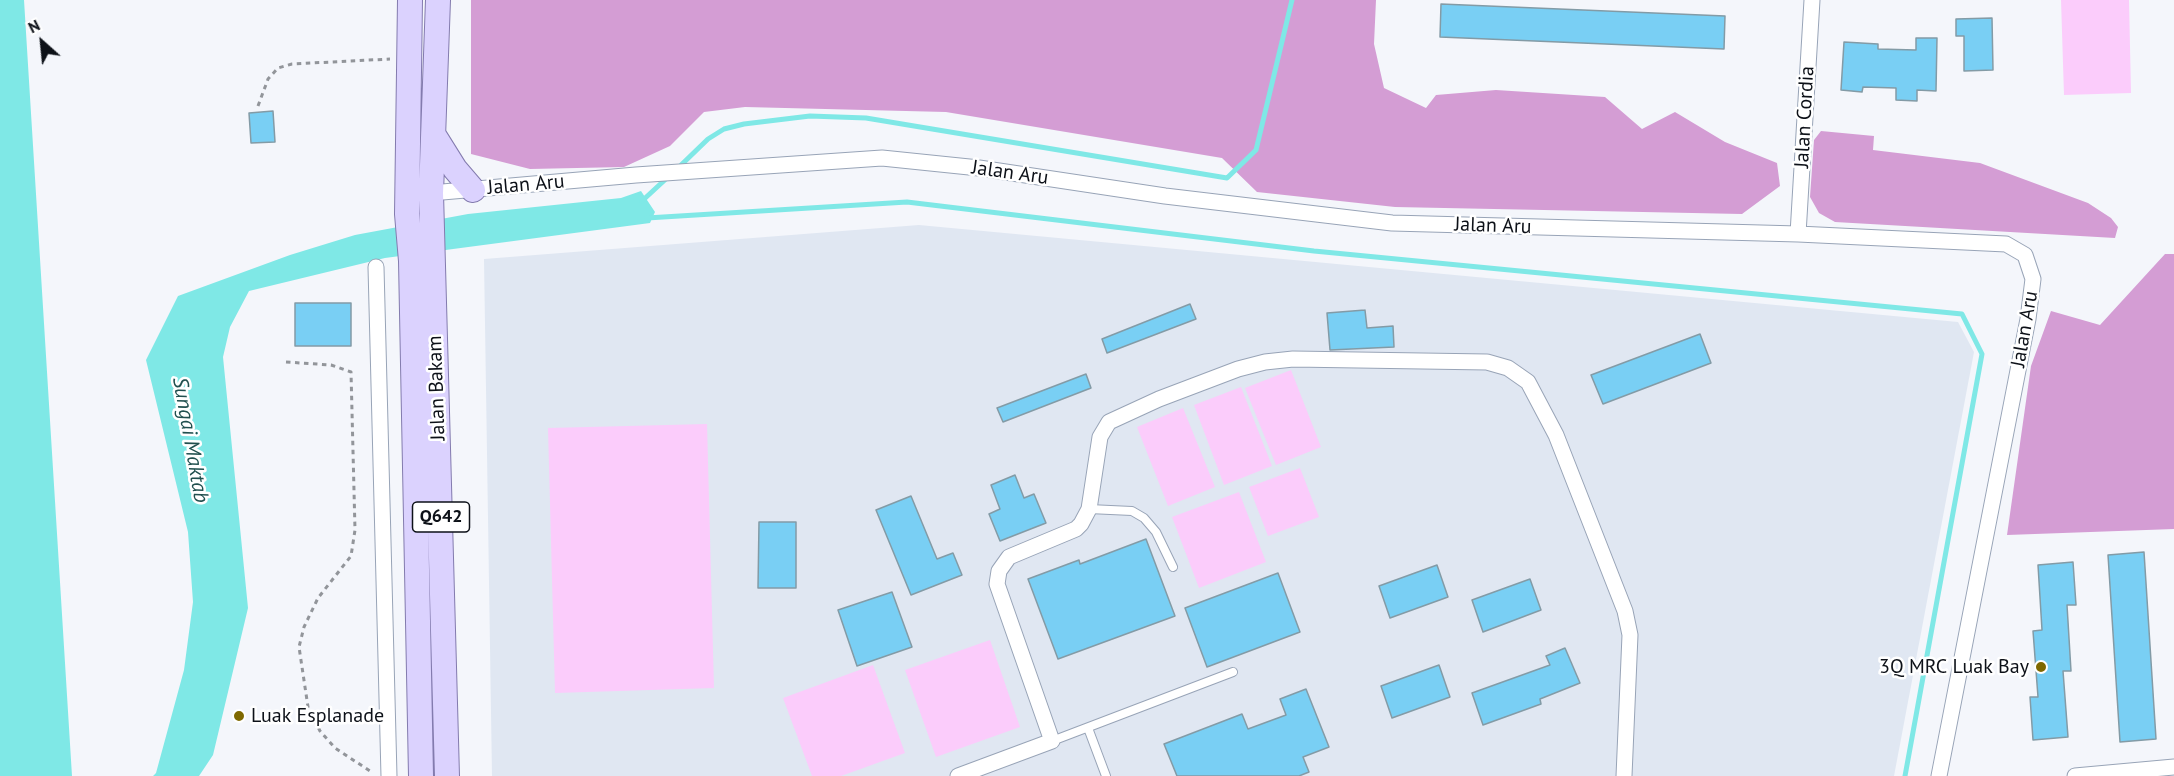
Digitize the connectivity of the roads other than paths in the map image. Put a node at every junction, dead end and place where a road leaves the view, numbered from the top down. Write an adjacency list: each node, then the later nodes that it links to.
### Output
1 (410, 0): 8 (main road, Jalan Bakam / Q642)
2 (438, 0): 4 (main road, Jalan Bakam / Q642)
3 (1812, 0): 7 (street, Jalan Cordia)
4 (435, 137): 5 (main road); 6 (main road, Jalan Bakam / Q642)
5 (473, 190): 6 (street, Jalan Aru); 7 (street, Jalan Aru)
6 (432, 198): 8 (main road, Jalan Bakam / Q642)
7 (1798, 234): 22 (street, Jalan Aru)
8 (422, 260): 17 (main road, Jalan Bakam / Q642); 18 (main road, Jalan Bakam / Q642)
9 (376, 267): 16 (street)
10 (1089, 509): 11 (lane); 14 (street); 21 (street)
11 (1173, 567)
12 (1233, 672): 13 (lane)
13 (1088, 728): 14 (lane); 20 (lane)
14 (1052, 741): 19 (street)
15 (2174, 768): 23 (street)
16 (390, 776)
17 (421, 776)
18 (447, 776)
19 (958, 776)
20 (1106, 776)
21 (1624, 776)
22 (1939, 776)
23 (2075, 776)

